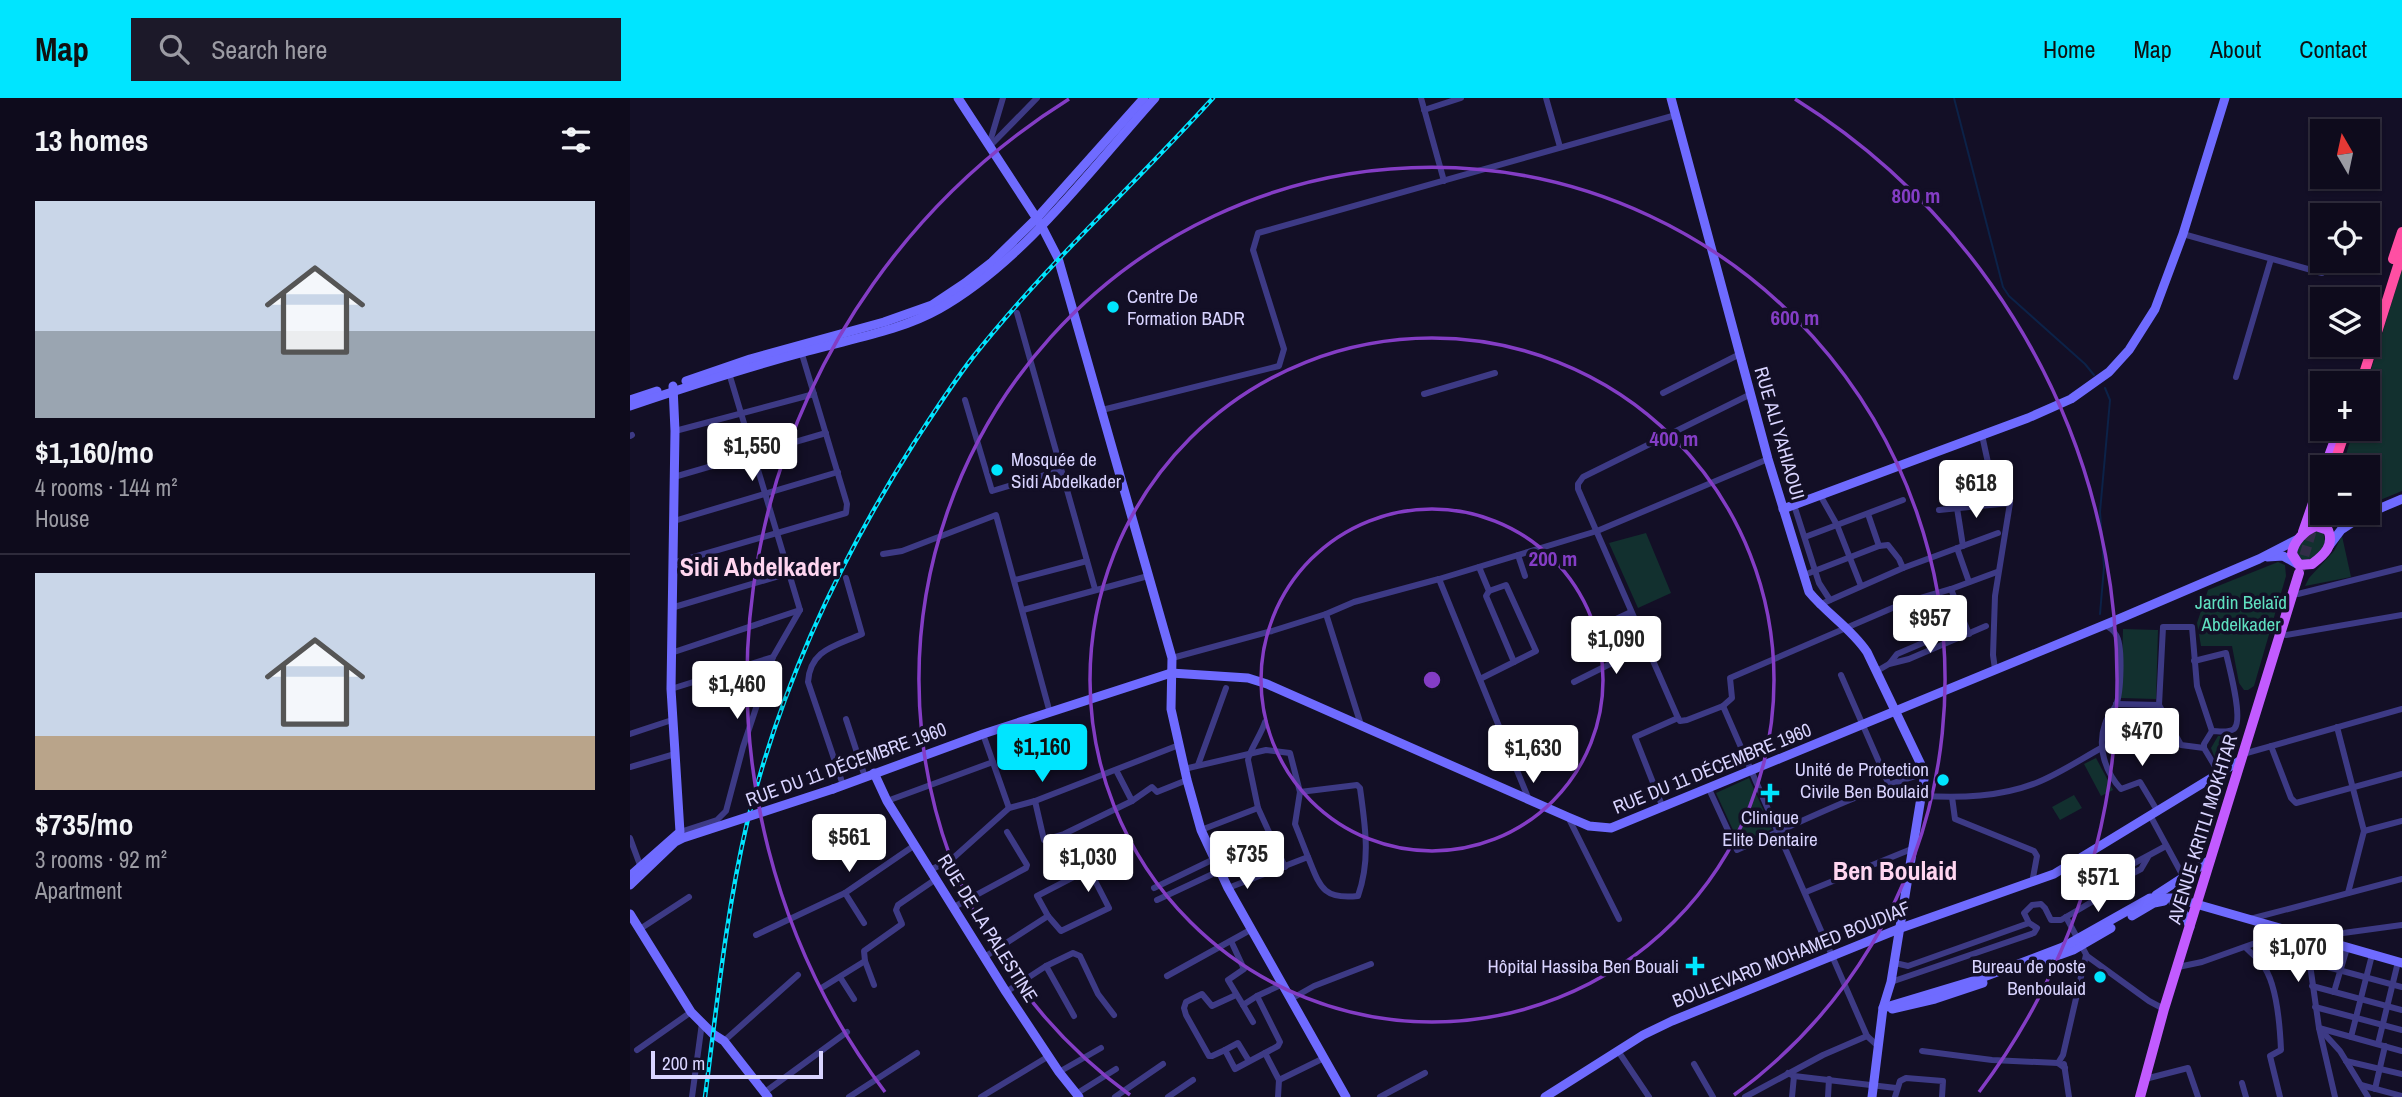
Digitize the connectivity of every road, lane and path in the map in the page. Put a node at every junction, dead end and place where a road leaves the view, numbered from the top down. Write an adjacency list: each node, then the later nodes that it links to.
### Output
1 (1003, 98): 14 (street)
2 (1037, 98): 14 (street)
3 (1144, 98): 17 (main road)
4 (1155, 98): 17 (main road)
5 (1430, 98): 10 (street)
6 (1461, 98): 12 (street)
7 (1546, 98): 15 (street)
8 (1671, 98): 13 (main road, RUE ALI YAHIAOUI)
9 (2225, 98): 19 (main road)
10 (1421, 99): 12 (street)
11 (960, 100): 14 (main road)
12 (1424, 110): 16 (street)
13 (1676, 115): 15 (street); 26 (main road, RUE ALI YAHIAOUI)
14 (989, 147): 17 (main road)
15 (1560, 147): 16 (street)
16 (1444, 181): 39 (street)
17 (1038, 222): 25 (main road); 39 (main road)
18 (2402, 232): 23 (highway)
19 (2183, 234): 21 (street); 43 (main road)
20 (2402, 253): 27 (highway)
21 (2272, 259): 22 (street); 30 (street)
22 (2310, 270)
23 (2380, 302)
24 (1017, 313): 46 (street)
25 (801, 349): 28 (main road); 31 (main road); 33 (street)
26 (1740, 354): 32 (street); 35 (main road, RUE ALI YAHIAOUI)
27 (2365, 371)
28 (729, 372): 31 (main road); 40 (street)
29 (1495, 373): 34 (street)
30 (2236, 377)
31 (674, 388): 36 (main road); 38 (main road); 41 (main road)
32 (1663, 393)
33 (814, 394): 40 (street); 42 (street)
34 (1424, 394)
35 (1751, 394): 45 (main road, RUE ALI YAHIAOUI); 67 (street)
36 (630, 400)
37 (965, 400): 46 (street)
38 (630, 406)
39 (1102, 410): 90 (main road)
40 (741, 414): 41 (street); 44 (street)
41 (676, 431): 48 (main road)
42 (826, 433): 44 (street); 47 (street)
43 (1982, 435): 50 (main road); 53 (street)
44 (754, 455): 48 (street); 49 (street)
45 (1768, 459): 57 (main road, RUE ALI YAHIAOUI); 67 (street)
46 (1061, 470): 79 (street)
47 (838, 472): 49 (street); 68 (street)
48 (674, 477): 61 (main road)
49 (765, 493): 61 (street); 68 (street)
50 (1820, 495): 54 (main road); 62 (street)
51 (2402, 499): 56 (main road)
52 (1903, 500): 59 (street)
53 (2010, 503): 55 (street); 87 (street)
54 (1794, 505): 57 (main road); 70 (street)
55 (1957, 508): 58 (street); 74 (street)
56 (2380, 508)
57 (1783, 509): 89 (main road, RUE ALI YAHIAOUI)
58 (1939, 510)
59 (1868, 513): 62 (street); 72 (street)
60 (2310, 515): 71 (main road)
61 (674, 521): 80 (main road)
62 (1837, 525): 70 (street); 77 (street)
63 (2324, 525): 66 (main road)
64 (2337, 525): 66 (main road)
65 (2349, 525): 73 (main road)
66 (2326, 529): 71 (main road); 73 (main road)
67 (1597, 531): 76 (street); 106 (street)
68 (777, 532): 80 (street); 88 (street)
69 (1998, 533): 74 (street)
70 (1805, 537): 86 (street)
71 (2300, 538): 78 (main road, RUE DU 11 DÉCEMBRE 1960); 82 (main road)
72 (1879, 546): 77 (street); 84 (street)
73 (2329, 546): 81 (main road)
74 (1960, 547): 84 (street); 95 (street)
75 (883, 554): 94 (street)
76 (1518, 555): 83 (street); 91 (street)
77 (1849, 558): 86 (street); 96 (street)
78 (2259, 559): 82 (main road, RUE DU 11 DÉCEMBRE 1960); 109 (main road, RUE DU 11 DÉCEMBRE 1960)
79 (1087, 561): 94 (street); 97 (street)
80 (673, 563): 103 (main road)
81 (2312, 564): 82 (main road); 100 (main road)
82 (2296, 565): 127 (main road)
83 (1479, 567): 93 (street); 99 (street)
84 (1903, 568): 96 (street)
85 (2402, 568): 100 (street)
86 (1815, 571): 89 (street); 101 (street)
87 (1997, 572): 95 (street); 123 (street)
88 (789, 573): 103 (street); 104 (street)
89 (1804, 575): 102 (main road, RUE ALI YAHIAOUI)
90 (1148, 576): 97 (street); 119 (main road)
91 (1525, 576)
92 (846, 578): 166 (street)
93 (1439, 579): 107 (street); 128 (street)
94 (1015, 580): 105 (street)
95 (1969, 582): 98 (street)
96 (1861, 586): 101 (street)
97 (1095, 589): 105 (street)
98 (1951, 589): 111 (street); 114 (street)
99 (1489, 591): 121 (street); 121 (street)
100 (2298, 594): 115 (main road)
101 (1830, 600): 102 (street)
102 (1819, 605): 111 (main road, RUE ALI YAHIAOUI)
103 (671, 608): 117 (main road)
104 (800, 610): 117 (street); 118 (street)
105 (1023, 610): 137 (street)
106 (1632, 612): 113 (street); 116 (street)
107 (1326, 614): 119 (street); 143 (street)
108 (2402, 615): 115 (street)
109 (2104, 625): 123 (main road, RUE DU 11 DÉCEMBRE 1960); 132 (street)
110 (1986, 626): 114 (street)
111 (1845, 627): 124 (main road, RUE ALI YAHIAOUI); 134 (street)
112 (1958, 628): 122 (street)
113 (1577, 629)
114 (1969, 634): 122 (street)
115 (2286, 635): 127 (main road)
116 (1646, 646): 129 (street); 138 (street)
117 (671, 653): 131 (main road)
118 (774, 657): 131 (street); 185 (street)
119 (1171, 658): 125 (main road)
120 (2194, 661): 133 (street); 145 (street); 145 (street)
121 (1514, 662): 128 (street)
122 (1889, 664): 124 (street)
123 (1995, 669): 136 (main road, RUE DU 11 DÉCEMBRE 1960)
124 (1877, 671): 136 (main road, RUE ALI YAHIAOUI)
125 (1171, 673): 137 (main road, RUE DU 11 DÉCEMBRE 1960); 143 (main road, RUE DU 11 DÉCEMBRE 1960); 148 (main road)
126 (1841, 675): 142 (street)
127 (2267, 675): 154 (main road, AVENUE KRITLI MOKHTAR)
128 (1480, 679): 173 (street)
129 (1574, 682)
130 (1226, 688): 156 (street)
131 (671, 689): 140 (main road)
132 (2116, 704): 133 (street); 150 (street)
133 (2159, 705): 151 (street)
134 (1723, 706): 138 (street); 160 (street)
135 (2402, 709): 144 (street)
136 (1896, 710): 142 (main road, RUE DU 11 DÉCEMBRE 1960); 161 (main road, RUE ALI YAHIAOUI)
137 (1050, 713): 147 (main road, RUE DU 11 DÉCEMBRE 1960)
138 (1678, 718): 179 (street)
139 (846, 719): 164 (street)
140 (673, 720): 146 (street); 152 (main road)
141 (1265, 722): 153 (street)
142 (1862, 724): 160 (main road, RUE DU 11 DÉCEMBRE 1960); 167 (street)
143 (1361, 725): 173 (main road, RUE DU 11 DÉCEMBRE 1960)
144 (2337, 727): 149 (street); 168 (street)
145 (2212, 732): 151 (street)
146 (630, 734)
147 (983, 734): 155 (street); 164 (main road, RUE DU 11 DÉCEMBRE 1960)
148 (1179, 745): 158 (main road); 159 (street)
149 (2271, 746): 154 (street); 168 (street)
150 (2103, 747): 172 (street); 180 (street)
151 (2204, 748): 162 (street)
152 (675, 754): 157 (street); 185 (main road)
153 (1248, 754): 156 (street); 170 (street); 178 (street)
154 (2242, 757): 162 (main road, BOULEVARD MOHAMED BOUDIAF); 195 (main road, AVENUE KRITLI MOKHTAR)
155 (993, 762): 174 (street); 177 (street)
156 (1198, 765): 158 (street)
157 (630, 767)
158 (1184, 769): 165 (main road)
159 (1116, 770): 175 (street); 176 (street)
160 (1752, 771): 169 (main road, RUE DU 11 DÉCEMBRE 1960); 187 (street)
161 (1925, 773): 167 (street); 171 (main road)
162 (2219, 773): 180 (main road, BOULEVARD MOHAMED BOUDIAF)
163 (2402, 774): 168 (street)
164 (870, 775): 166 (main road, RUE DU 11 DÉCEMBRE 1960); 174 (main road, RUE DE LA PALESTINE)
165 (1187, 780): 176 (street); 183 (main road)
166 (843, 785): 205 (main road, RUE DU 11 DÉCEMBRE 1960, bridge)
167 (1889, 785): 187 (street)
168 (2353, 788): 184 (street)
169 (1709, 789): 179 (main road, RUE DU 11 DÉCEMBRE 1960); 187 (street)
170 (1300, 792): 192 (street); 192 (street)
171 (1923, 796): 172 (street); 191 (main road)
172 (1952, 797): 204 (street)
173 (1529, 800): 181 (main road, RUE DU 11 DÉCEMBRE 1960)
174 (887, 801): 189 (main road, RUE DE LA PALESTINE)
175 (1035, 801): 176 (street); 177 (street)
176 (1132, 801)
177 (1009, 808): 198 (street)
178 (1258, 808): 183 (street); 197 (street)
179 (1663, 808): 181 (main road, RUE DU 11 DÉCEMBRE 1960)
180 (2155, 814): 190 (street); 204 (main road, BOULEVARD MOHAMED BOUDIAF)
181 (1568, 817): 221 (street)
182 (2402, 821): 184 (street)
183 (1201, 830): 193 (main road)
184 (2364, 831): 211 (street)
185 (680, 832): 196 (main road)
186 (1007, 832): 216 (street)
187 (1779, 832): 209 (street)
188 (630, 838): 196 (street)
189 (915, 845): 198 (main road, RUE DE LA PALESTINE); 210 (street)
190 (2166, 846): 194 (street); 201 (street)
191 (1914, 847): 209 (street); 227 (main road)
192 (1308, 857): 197 (street)
193 (1214, 859): 199 (main road); 207 (street)
194 (2106, 859)
195 (2210, 860): 201 (main road); 217 (main road, AVENUE KRITLI MOKHTAR)
196 (640, 865): 200 (main road)
197 (1285, 867): 208 (street)
198 (930, 870): 202 (main road, RUE DE LA PALESTINE)
199 (1219, 871): 208 (main road); 214 (street)
200 (630, 876)
201 (2184, 878): 213 (main road)
202 (936, 879): 216 (main road, RUE DE LA PALESTINE); 241 (street)
203 (2402, 879): 211 (street)
204 (2032, 883): 227 (main road, BOULEVARD MOHAMED BOUDIAF)
205 (630, 885)
206 (2117, 887): 220 (street)
207 (1154, 888)
208 (1228, 888): 229 (main road)
209 (1806, 892): 239 (street)
210 (845, 893): 223 (street); 231 (street)
211 (2348, 893): 222 (street)
212 (689, 897): 228 (street)
213 (2151, 898): 217 (main road); 234 (main road)
214 (1157, 900)
215 (2173, 902): 217 (main road); 226 (main road); 234 (main road)
216 (954, 907): 238 (main road, RUE DE LA PALESTINE)
217 (2196, 907): 222 (main road); 226 (main road, AVENUE KRITLI MOKHTAR)
218 (630, 914): 228 (main road)
219 (1048, 916): 219 (street); 238 (street)
220 (2066, 917): 224 (street); 234 (street)
221 (1619, 919)
222 (2249, 920): 230 (main road)
223 (864, 923)
224 (2029, 923): 243 (street); 253 (street)
225 (2402, 925): 232 (street)
226 (2190, 927): 247 (main road, AVENUE KRITLI MOKHTAR)
227 (1901, 928): 239 (main road, BOULEVARD MOHAMED BOUDIAF); 243 (main road)
228 (640, 929): 273 (main road)
229 (1252, 929): 233 (street); 254 (main road)
230 (2289, 931): 232 (main road); 235 (street)
231 (756, 935)
232 (2308, 937): 236 (main road); 242 (street)
233 (1231, 941): 250 (street); 262 (street)
234 (2077, 945): 240 (street); 270 (main road)
235 (2246, 948): 247 (street); 343 (street)
236 (2347, 948): 237 (main road); 248 (street)
237 (2372, 955): 244 (main road); 252 (street)
238 (986, 956): 260 (main road, RUE DE LA PALESTINE)
239 (1833, 956): 283 (street); 291 (main road, BOULEVARD MOHAMED BOUDIAF)
240 (2087, 956): 271 (street); 302 (street)
241 (865, 961): 251 (street); 256 (street)
242 (2309, 962): 248 (street); 257 (street)
243 (1895, 963): 253 (main road)
244 (2400, 963): 255 (street)
245 (1371, 964): 265 (street)
246 (1046, 966): 260 (street); 274 (street); 275 (street)
247 (2178, 967): 271 (main road, AVENUE KRITLI MOKHTAR)
248 (2340, 971): 252 (street); 261 (street)
249 (798, 975): 285 (street)
250 (1167, 976)
251 (840, 977): 258 (street); 264 (street)
252 (2366, 977): 255 (street); 266 (street)
253 (1891, 982): 270 (main road)
254 (1283, 984): 263 (street); 265 (main road)
255 (2393, 984): 259 (street); 268 (street)
256 (874, 985)
257 (2312, 986): 261 (street); 269 (street)
258 (823, 987)
259 (2402, 987)
260 (1006, 992): 296 (main road, RUE DE LA PALESTINE)
261 (2334, 992): 266 (street)
262 (1236, 995): 267 (street); 290 (street)
263 (1257, 996): 267 (street); 295 (street)
264 (854, 999)
265 (1291, 999): 297 (main road)
266 (2361, 999): 268 (street); 276 (street)
267 (1243, 1005): 277 (street)
268 (2388, 1006): 272 (street); 279 (street)
269 (2315, 1007): 276 (street); 280 (street)
270 (1883, 1008): 287 (main road)
271 (2164, 1009): 310 (main road, AVENUE KRITLI MOKHTAR)
272 (2402, 1010)
273 (691, 1012): 278 (main road); 289 (street)
274 (1114, 1015)
275 (1074, 1016)
276 (2356, 1018): 279 (street); 284 (street)
277 (1253, 1022)
278 (702, 1023): 285 (main road); 322 (street)
279 (2383, 1025): 281 (street); 286 (street)
280 (2319, 1028): 284 (street); 299 (street); 344 (street)
281 (2402, 1030)
282 (847, 1032): 318 (street)
283 (1867, 1036): 287 (street); 308 (street)
284 (2351, 1037): 286 (street)
285 (724, 1041): 318 (main road)
286 (2382, 1045): 293 (street); 303 (street)
287 (1878, 1047): 314 (main road)
288 (1101, 1048): 305 (street)
289 (637, 1049)
290 (1224, 1050): 298 (street); 298 (street)
291 (1618, 1051): 330 (main road, BOULEVARD MOHAMED BOUDIAF); 331 (street)
292 (1922, 1051): 302 (street)
293 (2402, 1051)
294 (917, 1053): 323 (street)
295 (1265, 1053): 298 (street); 312 (street)
296 (1049, 1056): 305 (main road, RUE DE LA PALESTINE); 324 (street)
297 (1324, 1058): 312 (street); 328 (main road)
298 (1249, 1061)
299 (2346, 1061): 303 (street); 315 (street)
300 (1163, 1064): 325 (street)
301 (1694, 1064): 332 (street)
302 (2061, 1066): 339 (street)
303 (2380, 1068): 307 (street); 317 (street)
304 (1116, 1069): 319 (street)
305 (1059, 1072): 319 (main road, RUE DE LA PALESTINE)
306 (1425, 1073): 329 (street)
307 (2402, 1074)
308 (1791, 1075): 309 (street); 320 (street); 334 (street)
309 (1829, 1079): 314 (street); 335 (street)
310 (2145, 1079): 340 (main road, AVENUE KRITLI MOKHTAR); 341 (street)
311 (1193, 1080): 326 (street)
312 (1279, 1080): 327 (street)
313 (2242, 1083): 342 (street)
314 (1874, 1084): 316 (street); 336 (main road)
315 (2361, 1085): 317 (street); 345 (street)
316 (1896, 1088): 337 (street); 338 (street)
317 (2375, 1089): 321 (street)
318 (766, 1095)
319 (1078, 1095)
320 (1752, 1095): 333 (street)
321 (2402, 1096)
322 (692, 1097)
323 (849, 1097)
324 (981, 1097)
325 (1115, 1097)
326 (1168, 1097)
327 (1278, 1097)
328 (1346, 1097)
329 (1380, 1097)
330 (1545, 1097)
331 (1649, 1097)
332 (1713, 1097)
333 (1745, 1097)
334 (1792, 1097)
335 (1828, 1097)
336 (1872, 1097)
337 (1895, 1097)
338 (1942, 1097)
339 (2068, 1097)
340 (2140, 1097)
341 (2197, 1097)
342 (2246, 1097)
343 (2280, 1097)
344 (2335, 1097)
345 (2368, 1097)

